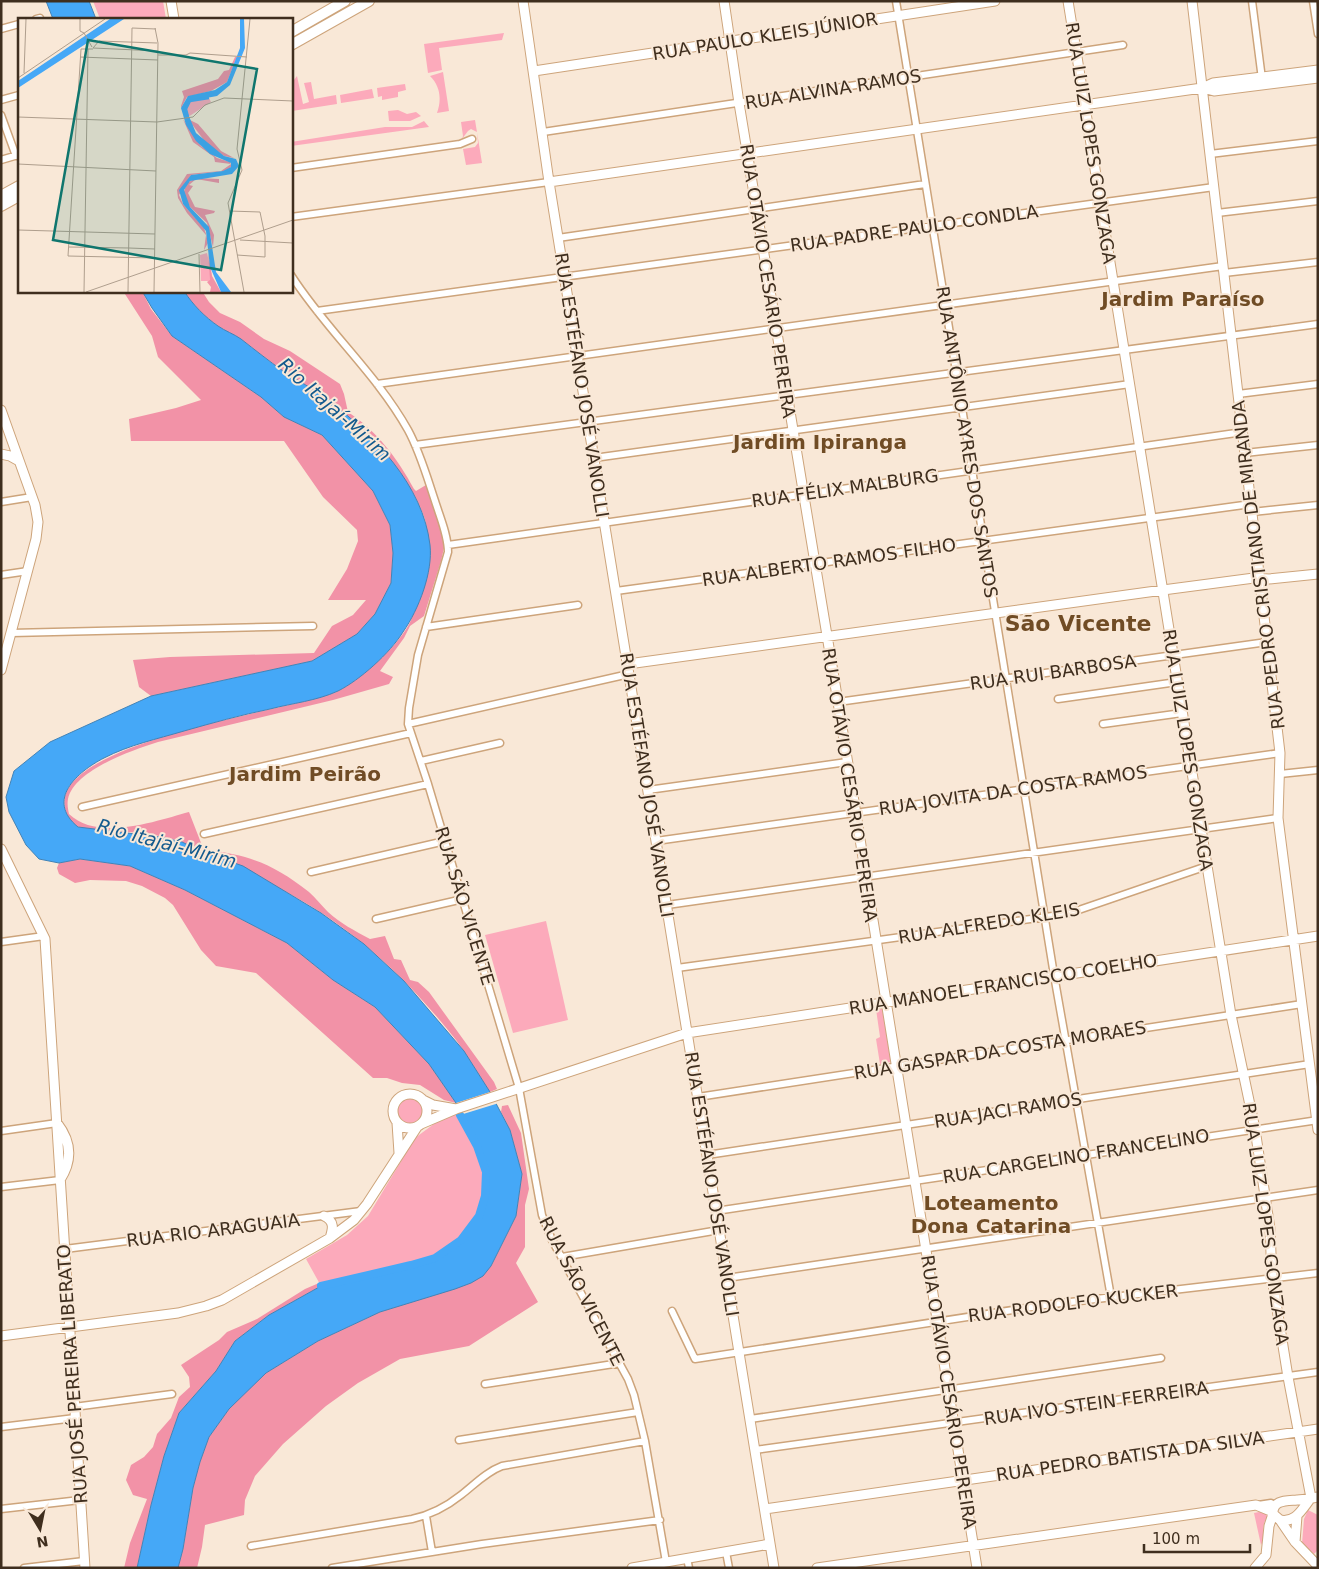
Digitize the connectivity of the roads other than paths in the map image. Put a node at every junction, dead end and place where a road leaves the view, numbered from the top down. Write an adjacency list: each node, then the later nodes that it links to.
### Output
1 (170, 1): 13 (main road)
2 (345, 1): 16 (main road)
3 (369, 1): 19 (main road)
4 (523, 1): 23 (main road, RUA ESTÉFANO JOSÉ VANOLLI)
5 (724, 1): 18 (main road, RUA OTÁVIO CESÁRIO PEREIRA)
6 (896, 1): 12 (street, RUA ANTÔNIO AYRES DOS SANTOS)
7 (995, 1): 12 (main road, RUA PAULO KLEIS JÚNIOR)
8 (1068, 1): 21 (main road, RUA LUIZ LOPES GONZAGA)
9 (1192, 1): 27 (main road, RUA PEDRO CRISTIANO DE MIRANDA)
10 (1252, 1): 26 (street)
11 (1314, 1): 17 (street)
12 (898, 16): 18 (main road, RUA PAULO KLEIS JÚNIOR); 24 (street, RUA ANTÔNIO AYRES DOS SANTOS)
13 (174, 18)
14 (18, 24): 15 (street)
15 (1, 29)
16 (292, 31)
17 (1318, 34)
18 (730, 42): 23 (main road, RUA PAULO KLEIS JÚNIOR); 30 (main road, RUA OTÁVIO CESÁRIO PEREIRA)
19 (292, 45)
20 (1123, 45): 21 (street, RUA ALVINA RAMOS)
21 (1076, 52): 24 (street, RUA ALVINA RAMOS); 31 (main road, RUA LUIZ LOPES GONZAGA)
22 (1318, 70): 26 (main road)
23 (534, 71): 34 (main road, RUA ESTÉFANO JOSÉ VANOLLI)
24 (908, 77): 30 (street, RUA ALVINA RAMOS); 33 (street, RUA ANTÔNIO AYRES DOS SANTOS)
25 (1318, 78): 26 (main road)
26 (1262, 81): 27 (main road)
27 (1202, 88): 31 (main road); 38 (main road, RUA PEDRO CRISTIANO DE MIRANDA)
28 (18, 95): 29 (street)
29 (1, 100)
30 (739, 103): 34 (street, RUA ALVINA RAMOS); 37 (main road, RUA OTÁVIO CESÁRIO PEREIRA)
31 (1085, 105): 33 (main road); 49 (main road, RUA LUIZ LOPES GONZAGA)
32 (1, 114): 39 (street)
33 (916, 129): 37 (main road); 43 (street, RUA ANTÔNIO AYRES DOS SANTOS)
34 (542, 132): 42 (main road, RUA ESTÉFANO JOSÉ VANOLLI)
35 (472, 139): 41 (street)
36 (1318, 141): 38 (street)
37 (747, 154): 42 (main road); 51 (main road, RUA OTÁVIO CESÁRIO PEREIRA)
38 (1210, 154): 45 (main road, RUA PEDRO CRISTIANO DE MIRANDA)
39 (17, 156): 40 (street)
40 (1, 160)
41 (292, 168)
42 (549, 182): 53 (street); 55 (main road, RUA ESTÉFANO JOSÉ VANOLLI)
43 (925, 184): 51 (street); 54 (street, RUA ANTÔNIO AYRES DOS SANTOS)
44 (18, 187): 46 (main road)
45 (1214, 187): 49 (street, RUA PADRE PAULO CONDLA); 52 (main road, RUA PEDRO CRISTIANO DE MIRANDA)
46 (1, 196)
47 (18, 197): 50 (main road)
48 (1318, 201): 52 (street)
49 (1100, 202): 54 (street, RUA PADRE PAULO CONDLA); 61 (main road, RUA LUIZ LOPES GONZAGA)
50 (1, 206)
51 (756, 209): 55 (street); 56 (main road, RUA OTÁVIO CESÁRIO PEREIRA)
52 (1217, 213): 58 (main road, RUA PEDRO CRISTIANO DE MIRANDA)
53 (292, 217)
54 (932, 226): 56 (street, RUA PADRE PAULO CONDLA); 62 (street, RUA ANTÔNIO AYRES DOS SANTOS)
55 (558, 238): 60 (main road, RUA ESTÉFANO JOSÉ VANOLLI)
56 (763, 249): 60 (street, RUA PADRE PAULO CONDLA); 65 (main road, RUA OTÁVIO CESÁRIO PEREIRA)
57 (1318, 262): 58 (street)
58 (1223, 269): 61 (street); 66 (main road, RUA PEDRO CRISTIANO DE MIRANDA)
59 (292, 276): 63 (street, RUA SÃO VICENTE)
60 (565, 276): 63 (street, RUA PADRE PAULO CONDLA); 68 (main road, RUA ESTÉFANO JOSÉ VANOLLI)
61 (1113, 282): 62 (street); 67 (main road, RUA LUIZ LOPES GONZAGA)
62 (945, 305): 65 (street); 69 (street, RUA ANTÔNIO AYRES DOS SANTOS)
63 (317, 310): 70 (street, RUA SÃO VICENTE)
64 (1318, 324): 66 (street)
65 (776, 329): 68 (street); 74 (main road, RUA OTÁVIO CESÁRIO PEREIRA)
66 (1231, 335): 67 (street); 73 (main road, RUA PEDRO CRISTIANO DE MIRANDA)
67 (1124, 349): 69 (street); 71 (main road, RUA LUIZ LOPES GONZAGA)
68 (578, 356): 70 (street); 77 (main road, RUA ESTÉFANO JOSÉ VANOLLI)
69 (956, 372): 74 (street); 75 (street, RUA ANTÔNIO AYRES DOS SANTOS)
70 (377, 384): 81 (street, RUA SÃO VICENTE)
71 (1130, 384): 75 (street); 83 (main road, RUA LUIZ LOPES GONZAGA)
72 (1318, 384): 73 (street)
73 (1238, 394): 79 (main road, RUA PEDRO CRISTIANO DE MIRANDA)
74 (786, 395): 77 (street); 78 (main road, RUA OTÁVIO CESÁRIO PEREIRA)
75 (962, 407): 78 (street); 88 (street, RUA ANTÔNIO AYRES DOS SANTOS)
76 (1, 410): 80 (main road)
77 (588, 422): 81 (street); 86 (main road, RUA ESTÉFANO JOSÉ VANOLLI)
78 (792, 431): 86 (street); 89 (main road, RUA OTÁVIO CESÁRIO PEREIRA)
79 (1242, 432): 83 (street, RUA FÉLIX MALBURG); 85 (main road, RUA PEDRO CRISTIANO DE MIRANDA)
80 (11, 438): 84 (main road); 87 (main road)
81 (415, 445): 97 (street, RUA SÃO VICENTE)
82 (1318, 445): 85 (street)
83 (1140, 446): 88 (street, RUA FÉLIX MALBURG); 94 (main road, RUA LUIZ LOPES GONZAGA)
84 (1, 453): 87 (main road)
85 (1245, 453): 93 (main road, RUA PEDRO CRISTIANO DE MIRANDA)
86 (594, 458): 95 (main road, RUA ESTÉFANO JOSÉ VANOLLI)
87 (19, 461): 90 (main road)
88 (972, 470): 89 (street, RUA FÉLIX MALBURG); 96 (street, RUA ANTÔNIO AYRES DOS SANTOS)
89 (802, 494): 95 (street, RUA FÉLIX MALBURG); 98 (main road, RUA OTÁVIO CESÁRIO PEREIRA)
90 (32, 497): 91 (street); 99 (main road)
91 (1, 502)
92 (1318, 505): 93 (street, RUA ALBERTO RAMOS FILHO)
93 (1252, 508): 94 (street, RUA ALBERTO RAMOS FILHO); 102 (main road, RUA PEDRO CRISTIANO DE MIRANDA)
94 (1151, 518): 96 (street, RUA ALBERTO RAMOS FILHO); 103 (main road, RUA LUIZ LOPES GONZAGA)
95 (605, 523): 97 (street, RUA FÉLIX MALBURG); 104 (main road, RUA ESTÉFANO JOSÉ VANOLLI)
96 (983, 541): 98 (street, RUA ALBERTO RAMOS FILHO); 106 (street, RUA ANTÔNIO AYRES DOS SANTOS)
97 (448, 545): 108 (street, RUA SÃO VICENTE)
98 (814, 564): 104 (street, RUA ALBERTO RAMOS FILHO); 110 (main road, RUA OTÁVIO CESÁRIO PEREIRA)
99 (28, 572): 101 (street); 109 (main road)
100 (1318, 574): 102 (main road)
101 (1, 575)
102 (1260, 579): 103 (main road); 111 (main road, RUA PEDRO CRISTIANO DE MIRANDA)
103 (1163, 590): 106 (main road); 112 (main road, RUA LUIZ LOPES GONZAGA)
104 (616, 591): 113 (main road, RUA ESTÉFANO JOSÉ VANOLLI)
105 (578, 605): 108 (street)
106 (995, 613): 110 (main road); 115 (street, RUA ANTÔNIO AYRES DOS SANTOS)
107 (313, 626): 109 (street)
108 (426, 627): 120 (street, RUA SÃO VICENTE)
109 (11, 633): 114 (main road)
110 (826, 637): 113 (main road); 118 (main road, RUA OTÁVIO CESÁRIO PEREIRA)
111 (1267, 642): 112 (street, RUA RUI BARBOSA); 124 (main road, RUA PEDRO CRISTIANO DE MIRANDA)
112 (1173, 655): 115 (street, RUA RUI BARBOSA); 116 (main road, RUA LUIZ LOPES GONZAGA)
113 (628, 669): 120 (street); 132 (main road, RUA ESTÉFANO JOSÉ VANOLLI)
114 (1, 670)
115 (1006, 679): 118 (street, RUA RUI BARBOSA); 131 (street, RUA ANTÔNIO AYRES DOS SANTOS)
116 (1177, 682): 117 (street); 119 (main road, RUA LUIZ LOPES GONZAGA)
117 (1058, 699)
118 (838, 702): 126 (main road, RUA OTÁVIO CESÁRIO PEREIRA)
119 (1182, 712): 121 (street); 127 (main road, RUA LUIZ LOPES GONZAGA)
120 (408, 724): 122 (street, RUA SÃO VICENTE)
121 (1103, 724)
122 (411, 733): 125 (street, RUA SÃO VICENTE); 133 (street)
123 (500, 743): 125 (street)
124 (1280, 753): 127 (street, RUA JOVITA DA COSTA RAMOS); 129 (main road, RUA PEDRO CRISTIANO DE MIRANDA)
125 (421, 761): 130 (street, RUA SÃO VICENTE)
126 (847, 762): 132 (street); 134 (main road, RUA OTÁVIO CESÁRIO PEREIRA)
127 (1191, 765): 131 (street, RUA JOVITA DA COSTA RAMOS); 136 (main road, RUA LUIZ LOPES GONZAGA)
128 (1318, 770): 129 (street)
129 (1280, 774): 135 (main road, RUA PEDRO CRISTIANO DE MIRANDA)
130 (428, 784): 137 (street); 138 (street, RUA SÃO VICENTE)
131 (1023, 789): 134 (street, RUA JOVITA DA COSTA RAMOS); 141 (street, RUA ANTÔNIO AYRES DOS SANTOS)
132 (648, 790): 139 (main road, RUA ESTÉFANO JOSÉ VANOLLI)
133 (82, 807)
134 (855, 813): 139 (street, RUA JOVITA DA COSTA RAMOS); 144 (main road, RUA OTÁVIO CESÁRIO PEREIRA)
135 (1278, 818): 136 (street); 151 (main road, RUA PEDRO CRISTIANO DE MIRANDA)
136 (1201, 829): 141 (street); 142 (main road, RUA LUIZ LOPES GONZAGA)
137 (204, 834)
138 (445, 841): 143 (street); 145 (street, RUA SÃO VICENTE)
139 (656, 841): 146 (main road, RUA ESTÉFANO JOSÉ VANOLLI)
140 (1, 849): 149 (main road, RUA JOSÉ PEREIRA LIBERATO)
141 (1034, 853): 144 (street); 147 (street, RUA ANTÔNIO AYRES DOS SANTOS)
142 (1207, 866): 147 (street, RUA ALFREDO KLEIS); 154 (main road, RUA LUIZ LOPES GONZAGA)
143 (311, 872)
144 (865, 877): 146 (street); 152 (main road, RUA OTÁVIO CESÁRIO PEREIRA)
145 (463, 899): 148 (street); 165 (street, RUA SÃO VICENTE)
146 (667, 905): 155 (main road, RUA ESTÉFANO JOSÉ VANOLLI)
147 (1044, 917): 152 (street, RUA ALFREDO KLEIS); 156 (street, RUA ANTÔNIO AYRES DOS SANTOS)
148 (376, 919)
149 (44, 936): 153 (street); 172 (main road, RUA JOSÉ PEREIRA LIBERATO)
150 (1318, 936): 151 (main road, RUA MANOEL FRANCISCO COELHO)
151 (1293, 938): 154 (main road, RUA MANOEL FRANCISCO COELHO); 158 (main road, RUA PEDRO CRISTIANO DE MIRANDA)
152 (876, 941): 155 (street, RUA ALFREDO KLEIS); 157 (main road, RUA OTÁVIO CESÁRIO PEREIRA)
153 (1, 942)
154 (1220, 950): 156 (main road, RUA MANOEL FRANCISCO COELHO); 159 (main road, RUA LUIZ LOPES GONZAGA)
155 (677, 968): 160 (main road, RUA ESTÉFANO JOSÉ VANOLLI)
156 (1054, 976): 157 (main road, RUA MANOEL FRANCISCO COELHO); 161 (street, RUA ANTÔNIO AYRES DOS SANTOS)
157 (886, 1002): 160 (main road, RUA MANOEL FRANCISCO COELHO); 163 (main road, RUA OTÁVIO CESÁRIO PEREIRA)
158 (1302, 1004): 159 (street, RUA GASPAR DA COSTA MORAES); 162 (main road, RUA PEDRO CRISTIANO DE MIRANDA)
159 (1231, 1015): 161 (street, RUA GASPAR DA COSTA MORAES); 164 (main road, RUA LUIZ LOPES GONZAGA)
160 (688, 1033): 165 (main road, RUA MANOEL FRANCISCO COELHO); 166 (main road, RUA ESTÉFANO JOSÉ VANOLLI)
161 (1065, 1040): 163 (street, RUA GASPAR DA COSTA MORAES); 168 (street, RUA ANTÔNIO AYRES DOS SANTOS)
162 (1310, 1064): 164 (street, RUA JACI RAMOS); 171 (main road, RUA PEDRO CRISTIANO DE MIRANDA)
163 (896, 1066): 166 (street, RUA GASPAR DA COSTA MORAES); 174 (main road, RUA OTÁVIO CESÁRIO PEREIRA)
164 (1243, 1074): 168 (street, RUA JACI RAMOS); 175 (main road, RUA LUIZ LOPES GONZAGA)
165 (519, 1088): 169 (main road, RUA MANOEL FRANCISCO COELHO); 196 (street, RUA SÃO VICENTE)
166 (698, 1096): 181 (main road, RUA ESTÉFANO JOSÉ VANOLLI)
167 (423, 1100): 169 (main road); 170 (main road); 173 (main road)
168 (1076, 1100): 174 (street, RUA JACI RAMOS); 182 (street, RUA ANTÔNIO AYRES DOS SANTOS)
169 (457, 1109): 173 (main road, RUA MANOEL FRANCISCO COELHO)
170 (397, 1123): 173 (main road); 179 (main road)
171 (1317, 1123): 175 (street, RUA CARGELINO FRANCELINO)
172 (57, 1124): 176 (street); 177 (main road, RUA JOSÉ PEREIRA LIBERATO); 178 (main road, RUA JOSÉ PEREIRA LIBERATO)
173 (419, 1125): 179 (main road)
174 (906, 1125): 181 (street, RUA JACI RAMOS); 184 (main road, RUA OTÁVIO CESÁRIO PEREIRA)
175 (1255, 1130): 182 (street, RUA CARGELINO FRANCELINO); 187 (main road, RUA LUIZ LOPES GONZAGA)
176 (1, 1131)
177 (58, 1140): 178 (main road); 180 (main road, RUA JOSÉ PEREIRA LIBERATO)
178 (69, 1150): 180 (main road); 183 (main road, RUA JOSÉ PEREIRA LIBERATO)
179 (399, 1153): 188 (main road)
180 (59, 1154): 183 (main road, RUA JOSÉ PEREIRA LIBERATO)
181 (707, 1155): 189 (main road, RUA ESTÉFANO JOSÉ VANOLLI)
182 (1086, 1155): 184 (street, RUA CARGELINO FRANCELINO); 191 (street, RUA ANTÔNIO AYRES DOS SANTOS)
183 (60, 1180): 185 (street); 195 (main road, RUA JOSÉ PEREIRA LIBERATO)
184 (915, 1181): 189 (street, RUA CARGELINO FRANCELINO); 194 (main road, RUA OTÁVIO CESÁRIO PEREIRA)
185 (1, 1188)
186 (1318, 1190): 187 (street)
187 (1266, 1198): 191 (street); 199 (main road, RUA LUIZ LOPES GONZAGA)
188 (362, 1211): 190 (street, RUA RIO ARAGUAIA); 193 (main road)
189 (716, 1211): 192 (main road, RUA ESTÉFANO JOSÉ VANOLLI)
190 (324, 1216): 193 (main road); 195 (street, RUA RIO ARAGUAIA)
191 (1098, 1223): 194 (street); 200 (street, RUA ANTÔNIO AYRES DOS SANTOS)
192 (719, 1230): 196 (street); 198 (main road, RUA ESTÉFANO JOSÉ VANOLLI)
193 (330, 1238): 203 (main road)
194 (926, 1248): 198 (street); 202 (main road, RUA OTÁVIO CESÁRIO PEREIRA)
195 (65, 1249): 203 (main road, RUA JOSÉ PEREIRA LIBERATO)
196 (562, 1257): 207 (street, RUA SÃO VICENTE)
197 (1318, 1273): 199 (street, RUA RODOLFO KUCKER)
198 (727, 1278): 205 (main road, RUA ESTÉFANO JOSÉ VANOLLI)
199 (1272, 1278): 200 (street, RUA RODOLFO KUCKER); 209 (main road, RUA LUIZ LOPES GONZAGA)
200 (1111, 1297): 202 (street, RUA RODOLFO KUCKER)
201 (672, 1311): 205 (street, RUA RODOLFO KUCKER)
202 (938, 1321): 205 (street, RUA RODOLFO KUCKER); 211 (main road, RUA OTÁVIO CESÁRIO PEREIRA)
203 (70, 1327): 204 (main road); 213 (main road, RUA JOSÉ PEREIRA LIBERATO)
204 (1, 1336)
205 (739, 1352): 216 (main road, RUA ESTÉFANO JOSÉ VANOLLI)
206 (1161, 1358): 211 (street)
207 (620, 1363): 210 (street); 214 (street, RUA SÃO VICENTE)
208 (1318, 1372): 209 (street, RUA IVO STEIN FERREIRA)
209 (1288, 1376): 217 (street, RUA IVO STEIN FERREIRA); 220 (main road, RUA LUIZ LOPES GONZAGA)
210 (485, 1384)
211 (948, 1389): 216 (street); 217 (main road, RUA OTÁVIO CESÁRIO PEREIRA)
212 (172, 1394): 213 (street)
213 (74, 1407): 215 (main road, RUA JOSÉ PEREIRA LIBERATO)
214 (638, 1412): 221 (street); 222 (street, RUA SÃO VICENTE)
215 (75, 1418): 218 (street); 226 (main road, RUA JOSÉ PEREIRA LIBERATO)
216 (750, 1419): 223 (main road, RUA ESTÉFANO JOSÉ VANOLLI)
217 (954, 1423): 223 (street, RUA IVO STEIN FERREIRA); 224 (main road, RUA OTÁVIO CESÁRIO PEREIRA)
218 (1, 1428)
219 (1318, 1429): 220 (main road, RUA PEDRO BATISTA DA SILVA)
220 (1298, 1432): 224 (main road, RUA PEDRO BATISTA DA SILVA); 225 (main road, RUA LUIZ LOPES GONZAGA)
221 (459, 1440)
222 (645, 1441): 232 (street); 233 (street, RUA SÃO VICENTE)
223 (755, 1450): 229 (main road, RUA ESTÉFANO JOSÉ VANOLLI)
224 (963, 1480): 229 (main road, RUA PEDRO BATISTA DA SILVA); 237 (main road, RUA OTÁVIO CESÁRIO PEREIRA)
225 (1314, 1498): 227 (main road); 231 (main road)
226 (80, 1500): 228 (street); 242 (main road, RUA JOSÉ PEREIRA LIBERATO)
227 (1296, 1500): 230 (main road); 231 (main road)
228 (1, 1509)
229 (765, 1509): 235 (main road, RUA ESTÉFANO JOSÉ VANOLLI)
230 (1274, 1512): 231 (main road); 234 (main road); 237 (main road); 252 (main road)
231 (1298, 1514): 234 (main road)
232 (426, 1516): 236 (street); 238 (street)
233 (660, 1520): 238 (street); 240 (street, RUA SÃO VICENTE)
234 (1295, 1542): 244 (main road)
235 (770, 1544): 239 (main road); 249 (main road, RUA ESTÉFANO JOSÉ VANOLLI)
236 (251, 1546)
237 (973, 1546): 250 (main road); 251 (main road, RUA OTÁVIO CESÁRIO PEREIRA)
238 (432, 1552): 246 (street)
239 (726, 1552): 241 (main road); 248 (street)
240 (666, 1562): 241 (main road); 243 (main road)
241 (688, 1563)
242 (84, 1564): 245 (street)
243 (654, 1566): 247 (main road)
244 (1318, 1566)
245 (25, 1568)
246 (332, 1568)
247 (632, 1568)
248 (729, 1568)
249 (774, 1568)
250 (817, 1568)
251 (977, 1568)
252 (1256, 1568)

